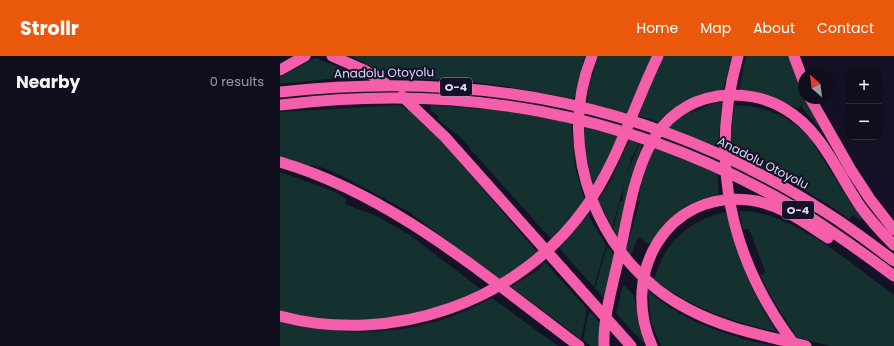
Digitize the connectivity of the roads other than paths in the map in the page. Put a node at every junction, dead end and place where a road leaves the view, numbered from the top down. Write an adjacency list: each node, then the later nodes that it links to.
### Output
1 (305, 56): 8 (highway)
2 (332, 56): 21 (highway)
3 (592, 56): 24 (highway)
4 (658, 56): 18 (highway)
5 (738, 56): 23 (highway)
6 (794, 56): 7 (highway)
7 (798, 68)
8 (280, 70)
9 (280, 92): 16 (highway, Anadolu Otoyolu / O-4)
10 (280, 104): 15 (highway, Anadolu Otoyolu / O-4)
11 (813, 104): 13 (highway)
12 (280, 162): 19 (highway)
13 (894, 230)
14 (894, 245): 20 (highway)
15 (868, 257): 17 (highway, Anadolu Otoyolu / O-4); 22 (highway)
16 (894, 261)
17 (894, 276)
18 (280, 316)
19 (579, 346)
20 (604, 346)
21 (631, 346)
22 (652, 346)
23 (795, 346)
24 (806, 346)

